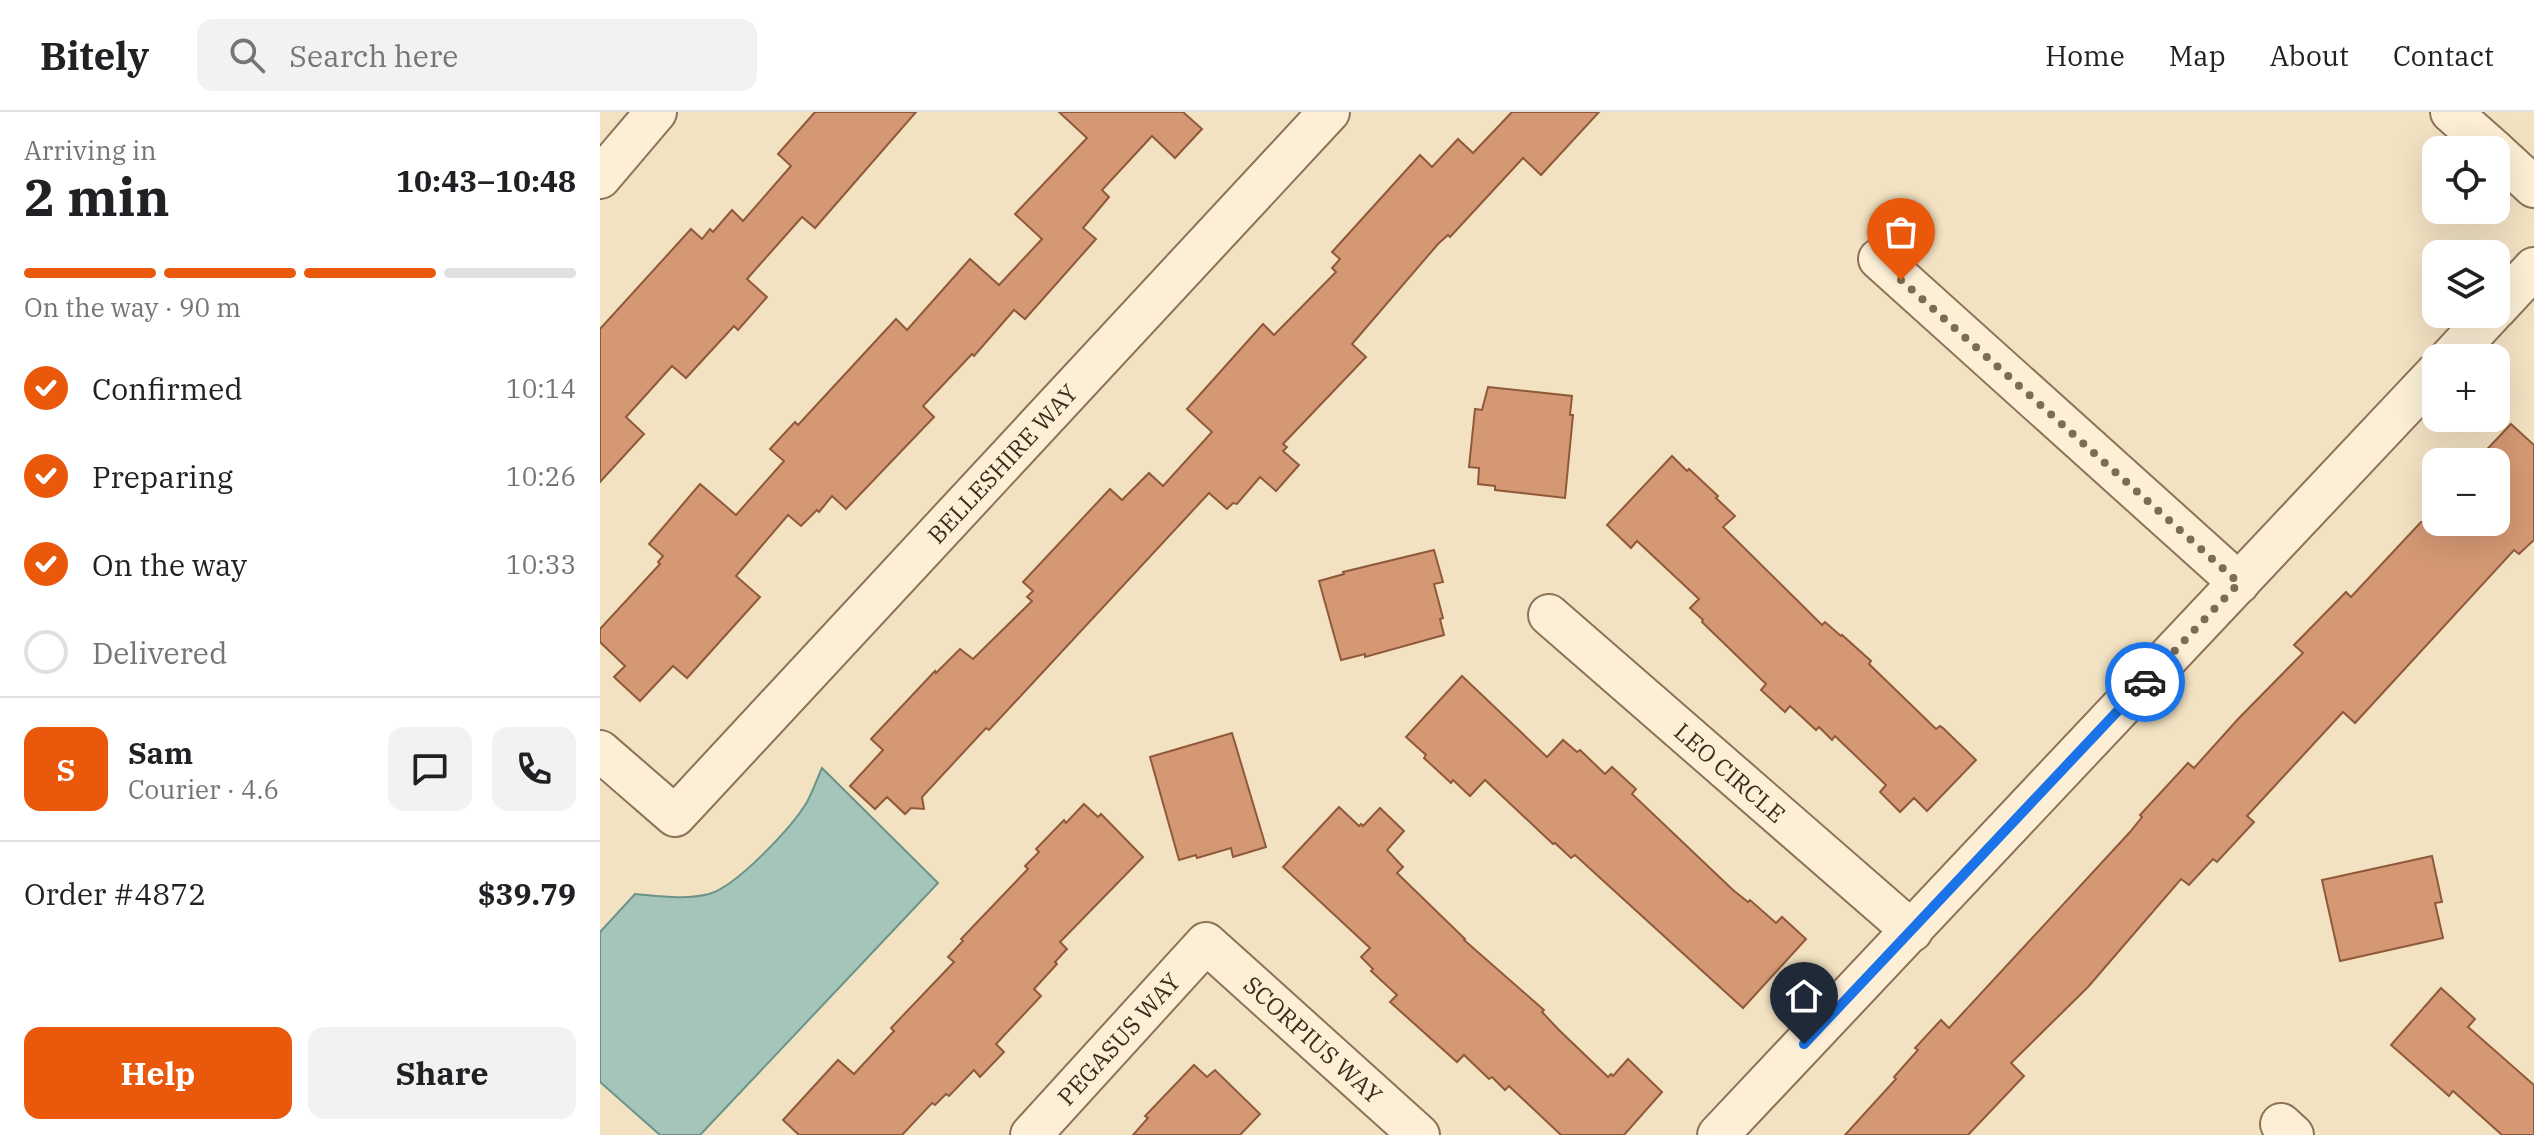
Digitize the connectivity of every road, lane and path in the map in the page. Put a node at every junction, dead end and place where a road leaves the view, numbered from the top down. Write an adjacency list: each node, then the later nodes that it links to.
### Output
1 (656, 112): 6 (street)
2 (1329, 112): 16 (street, BELLESHIRE WAY)
3 (2451, 112): 4 (street)
4 (2478, 136)
5 (2510, 165): 7 (street)
6 (600, 178)
7 (2534, 187)
8 (1879, 259): 14 (street)
9 (2534, 268): 10 (street)
10 (2510, 294)
11 (2478, 328): 12 (street)
12 (2463, 344)
13 (2422, 388): 14 (street)
14 (2239, 583): 17 (street)
15 (1549, 615): 17 (street, LEO CIRCLE)
16 (600, 751)
17 (1912, 931): 21 (street)
18 (1206, 943): 19 (street, PEGASUS WAY); 20 (street, SCORPIUS WAY)
19 (1031, 1135)
20 (1419, 1135)
21 (1718, 1135)

